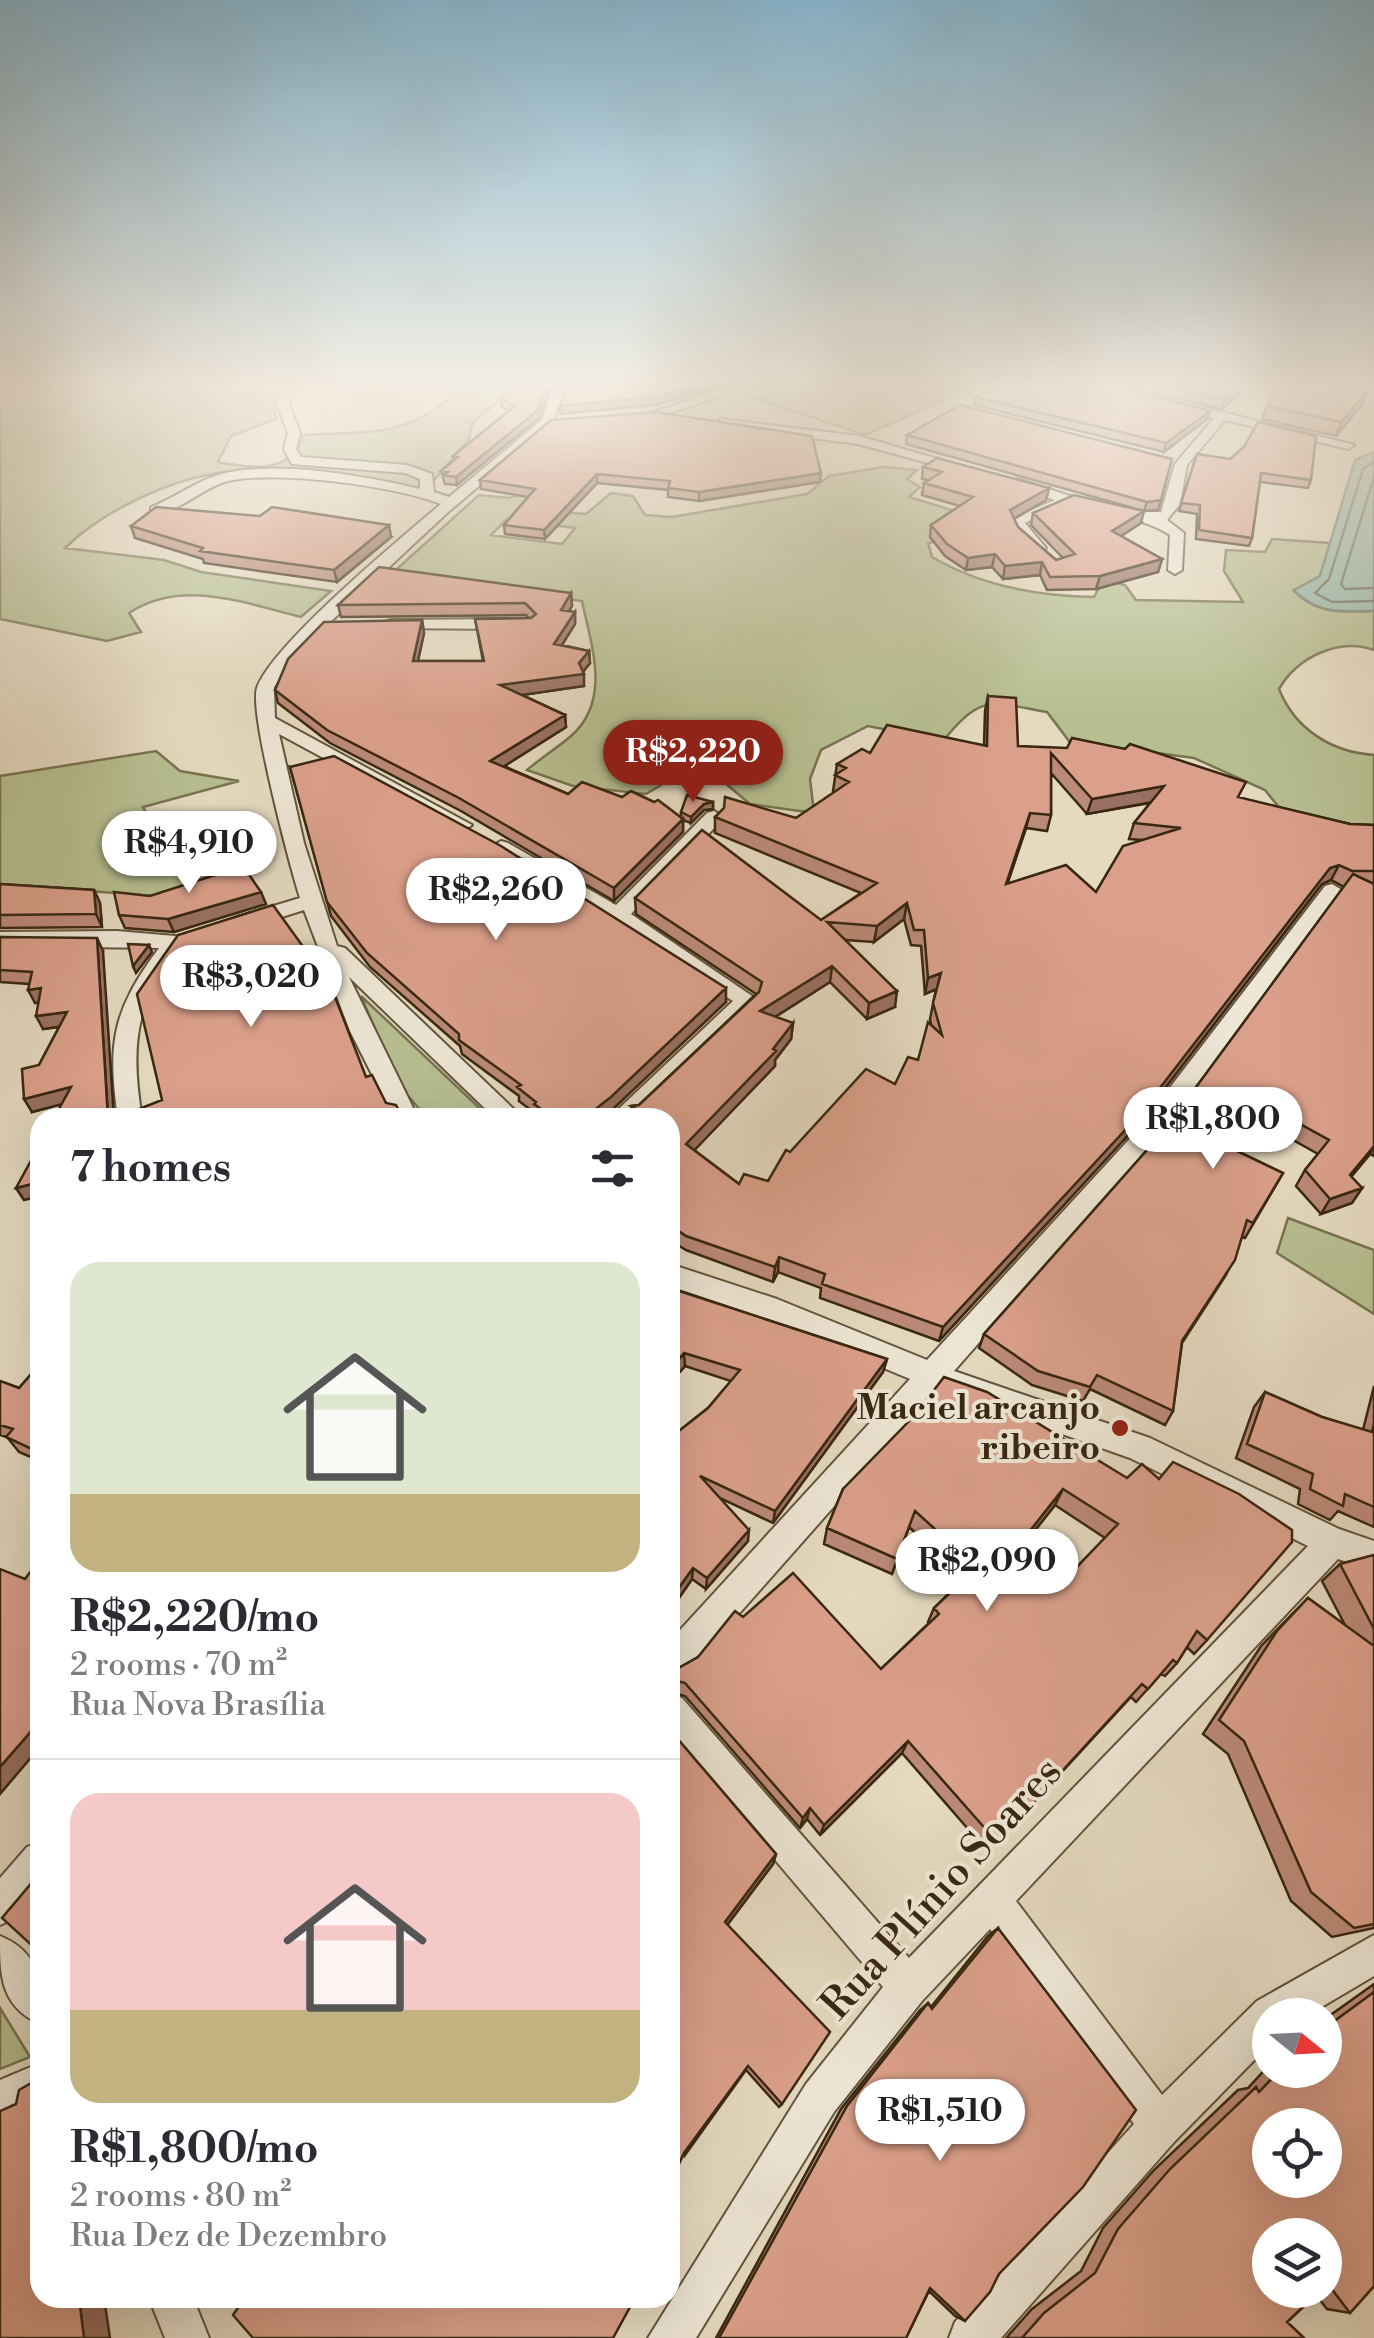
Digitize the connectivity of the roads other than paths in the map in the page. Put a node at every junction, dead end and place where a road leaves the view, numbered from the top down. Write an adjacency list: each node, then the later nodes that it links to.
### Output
1 (185, 495): 8 (street)
2 (428, 495): 7 (street)
3 (462, 495): 7 (street)
4 (1061, 495): 6 (street)
5 (1176, 495): 9 (street)
6 (1071, 498): 9 (street); 10 (street)
7 (452, 503): 13 (street)
8 (156, 510)
9 (1156, 519): 11 (street)
10 (1048, 556)
11 (1175, 570)
12 (526, 624): 15 (street)
13 (316, 626): 14 (street); 16 (street)
14 (335, 626)
15 (374, 626)
16 (268, 720): 19 (street); 20 (street)
17 (714, 818): 20 (street)
18 (1332, 890): 29 (street)
19 (311, 901): 21 (street); 23 (street)
20 (618, 915): 27 (street)
21 (226, 928)
22 (0, 938): 24 (street)
23 (330, 946): 25 (street); 26 (street)
24 (128, 1108)
25 (400, 1108)
26 (500, 1108)
27 (632, 1108)
28 (680, 1278): 29 (street)
29 (933, 1376): 30 (street); 32 (street)
30 (1333, 1542): 31 (street); 35 (street, Rua Plínio Soares)
31 (1374, 1556)
32 (680, 1655)
33 (680, 1722): 39 (street)
34 (30, 1872): 36 (street)
35 (991, 1900): 39 (street, Rua Plínio Soares); 45 (street)
36 (0, 1906)
37 (0, 1954): 40 (street)
38 (1374, 1954): 41 (street)
39 (908, 1987): 48 (street, Rua Plínio Soares)
40 (30, 1992)
41 (1301, 1998)
42 (1252, 2035): 45 (street)
43 (30, 2088): 44 (street)
44 (0, 2101)
45 (1160, 2126): 49 (street)
46 (175, 2308): 47 (street)
47 (186, 2338)
48 (670, 2338)
49 (971, 2338)

